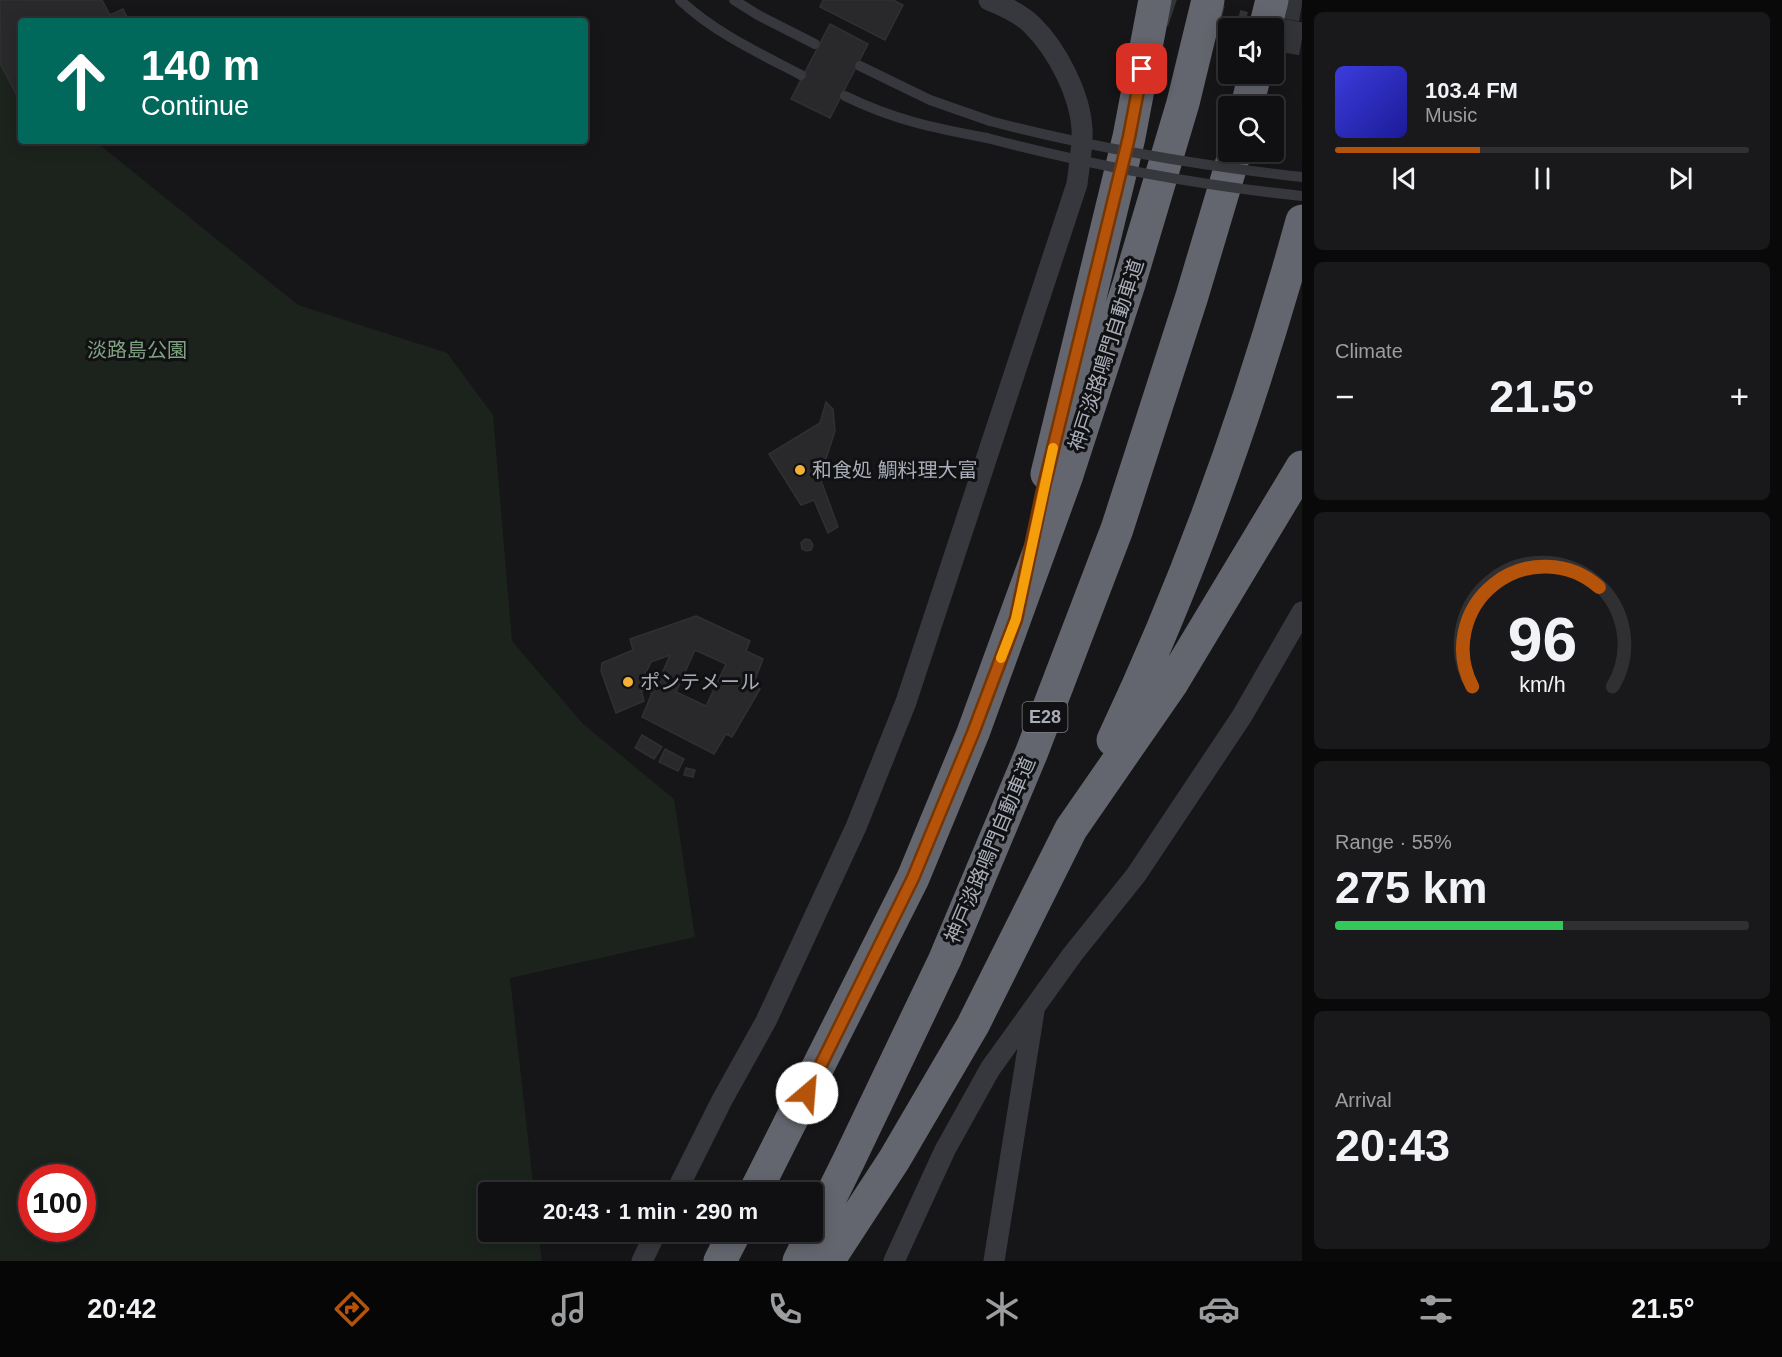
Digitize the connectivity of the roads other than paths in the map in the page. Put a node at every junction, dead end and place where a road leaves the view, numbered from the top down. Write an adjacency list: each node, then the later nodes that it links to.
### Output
1 (680, 0): 10 (lane)
2 (734, 0): 8 (lane)
3 (989, 0): 21 (street)
4 (1155, 0): 18 (highway)
5 (1208, 0): 18 (highway, 神戸淡路鳴門自動車道)
6 (1272, 0): 7 (highway)
7 (1268, 18)
8 (815, 44)
9 (860, 66): 13 (lane, bridge)
10 (801, 75)
11 (845, 96): 14 (lane, bridge)
12 (1232, 162): 27 (highway, 神戸淡路鳴門自動車道 / E28)
13 (1302, 177)
14 (1302, 196)
15 (1302, 221): 19 (highway)
16 (1302, 467): 19 (highway)
17 (1302, 612): 20 (street)
18 (1016, 619): 22 (highway, 神戸淡路鳴門自動車道)
19 (1071, 829): 28 (highway)
20 (1035, 1008): 29 (street); 30 (street)
21 (681, 1182)
22 (760, 1182)
23 (651, 1242): 25 (street)
24 (730, 1242): 26 (highway)
25 (642, 1261)
26 (720, 1261)
27 (799, 1261)
28 (828, 1261)
29 (894, 1261)
30 (994, 1261)

